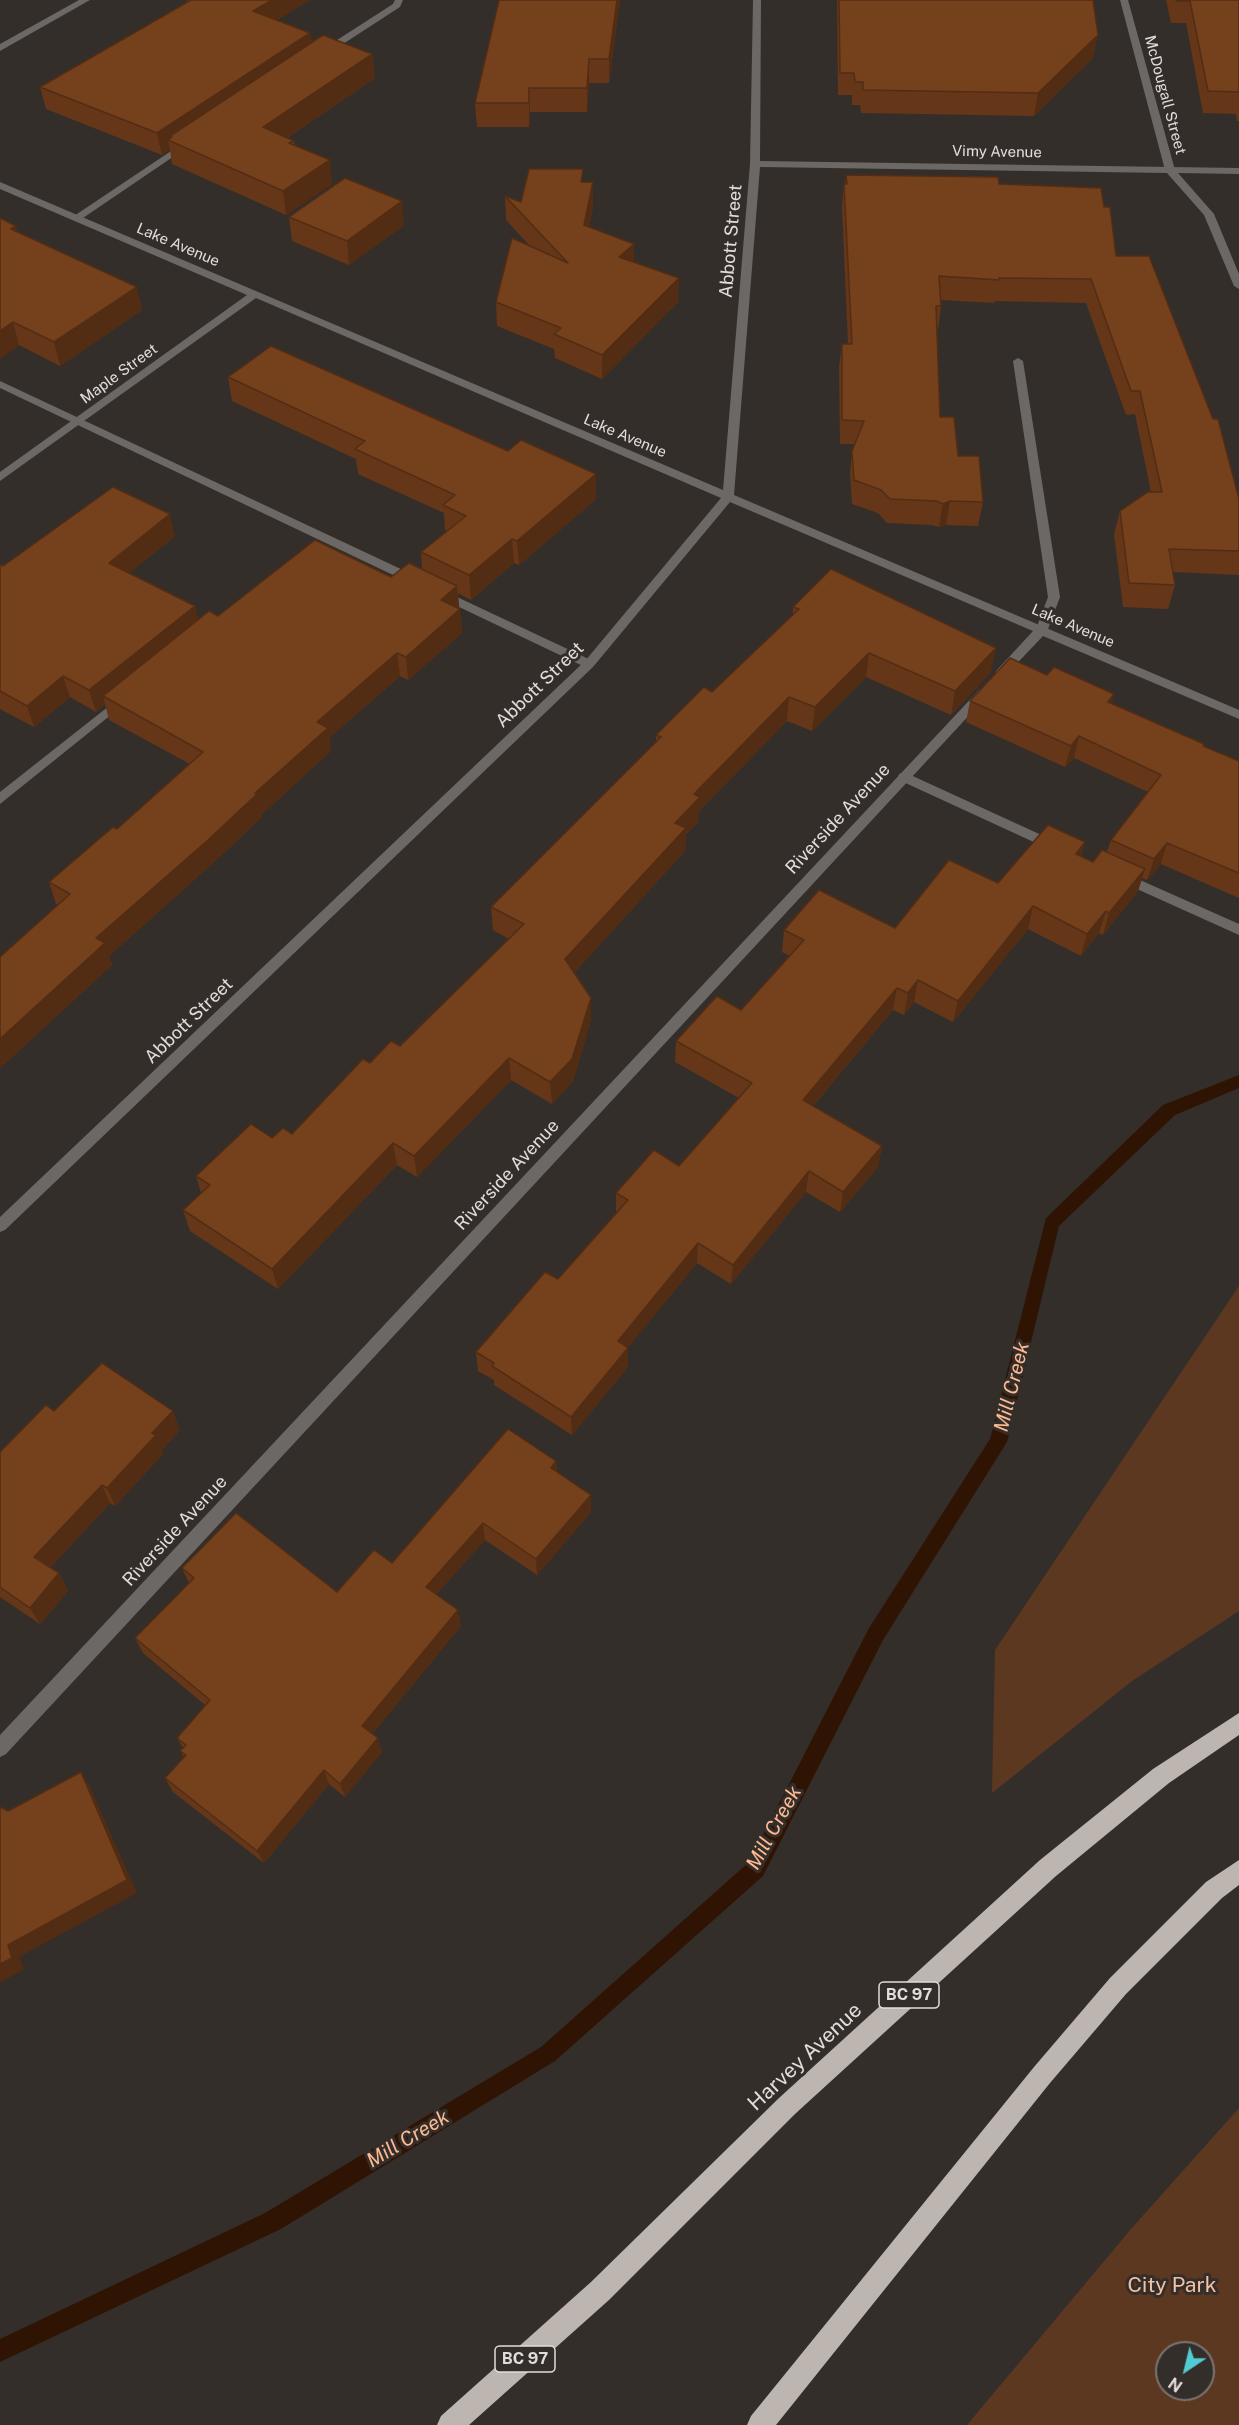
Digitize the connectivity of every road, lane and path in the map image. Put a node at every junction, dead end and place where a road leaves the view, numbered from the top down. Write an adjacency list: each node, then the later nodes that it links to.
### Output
1 (86, 0): 5 (street)
2 (399, 0): 6 (street)
3 (757, 0): 8 (street, Abbott Street)
4 (1124, 0): 9 (street, McDougall Street)
5 (0, 48)
6 (317, 57)
7 (192, 141): 12 (street)
8 (755, 164): 9 (street, Vimy Avenue); 19 (street, Abbott Street)
9 (1170, 170): 10 (street, Vimy Avenue); 13 (street, McDougall Street)
10 (1239, 171)
11 (0, 185): 12 (street, Lake Avenue)
12 (76, 218): 14 (street, Lake Avenue)
13 (1239, 286)
14 (255, 294): 17 (street, Maple Street); 19 (street, Lake Avenue)
15 (1018, 361): 20 (street)
16 (0, 384): 17 (street)
17 (79, 421): 18 (street, Maple Street); 21 (street)
18 (0, 477)
19 (728, 497): 20 (street, Lake Avenue); 21 (street, Abbott Street)
20 (1042, 629): 23 (street, Lake Avenue); 24 (street, Riverside Avenue)
21 (589, 664): 29 (street, Abbott Street)
22 (129, 694): 25 (street)
23 (1239, 715)
24 (904, 777): 26 (street); 31 (street, Riverside Avenue)
25 (0, 799)
26 (1066, 851)
27 (1109, 871): 28 (street)
28 (1239, 930)
29 (0, 1226)
30 (1239, 1723): 33 (highway, Harvey Avenue / BC 97)
31 (0, 1748)
32 (1239, 1871): 34 (highway)
33 (450, 2425)
34 (760, 2425)

